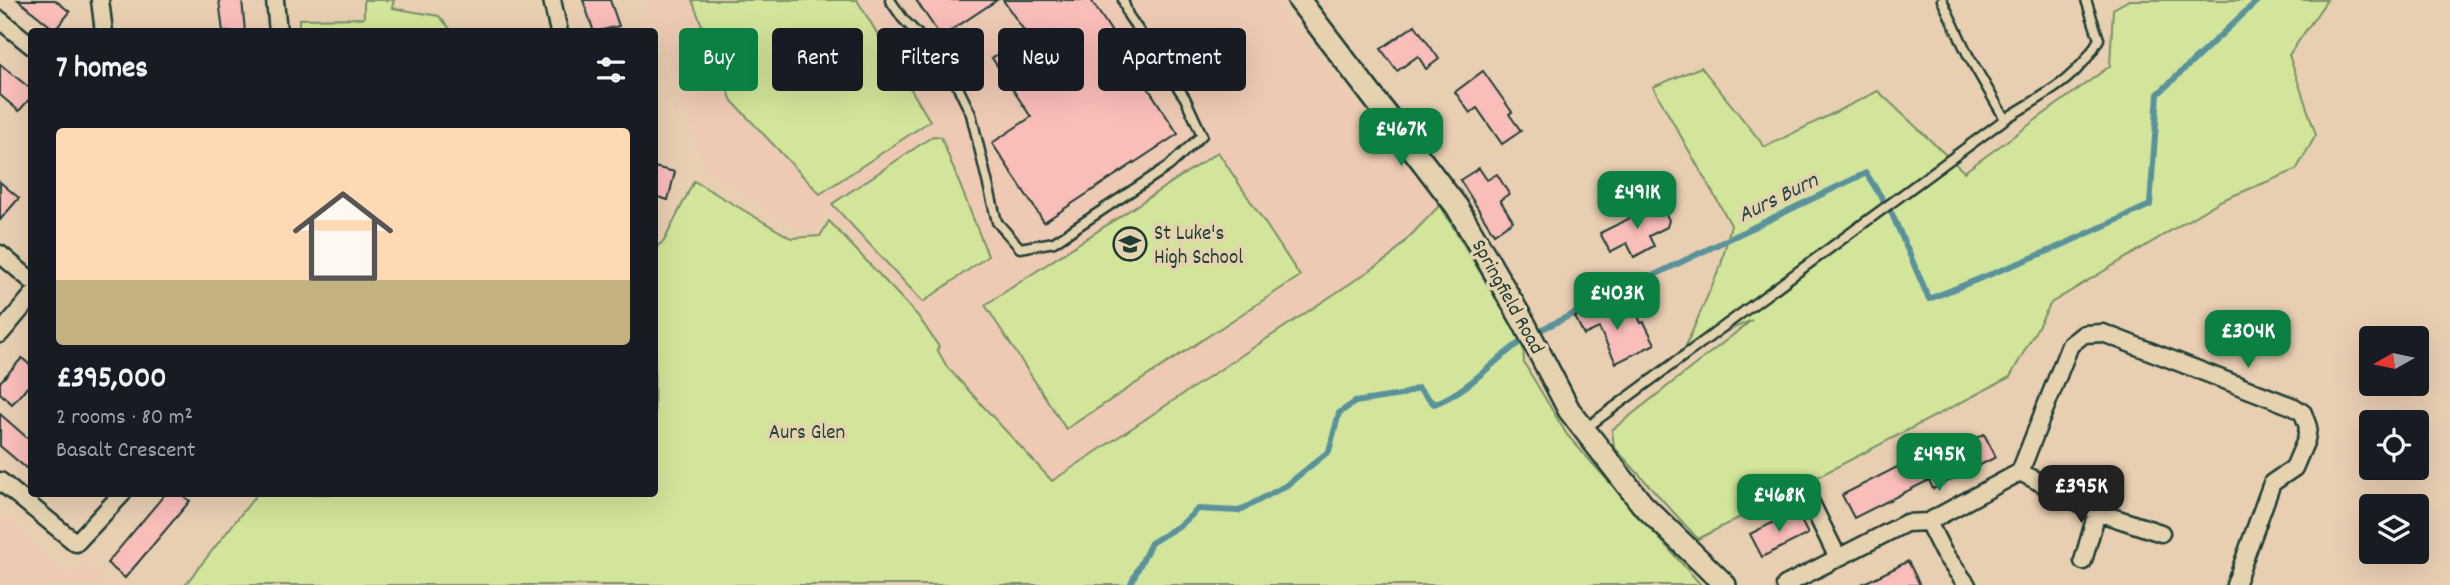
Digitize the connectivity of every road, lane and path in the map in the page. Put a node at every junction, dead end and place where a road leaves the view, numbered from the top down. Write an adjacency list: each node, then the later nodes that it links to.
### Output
1 (100, 0): 10 (street)
2 (275, 0): 11 (street)
3 (552, 0): 12 (street)
4 (890, 0): 5 (lane)
5 (1122, 0)
6 (1299, 0): 19 (street, Springfield Road)
7 (1942, 0): 14 (lane)
8 (2085, 0): 14 (lane)
9 (0, 20): 13 (street)
10 (104, 28)
11 (278, 28)
12 (558, 28)
13 (28, 43)
14 (2005, 119): 19 (lane)
15 (0, 254): 16 (street)
16 (28, 278)
17 (28, 301): 18 (street)
18 (0, 334)
19 (1583, 429): 29 (street, Springfield Road)
20 (2020, 472): 24 (street); 25 (street); 32 (street)
21 (0, 481): 22 (street)
22 (119, 497)
23 (1808, 497): 27 (street)
24 (2097, 512): 26 (street); 28 (street)
25 (1928, 522): 27 (street); 31 (street)
26 (2161, 533)
27 (1838, 558): 30 (street)
28 (2083, 561)
29 (1725, 585)
30 (1785, 585)
31 (1967, 585)
32 (2235, 585)

